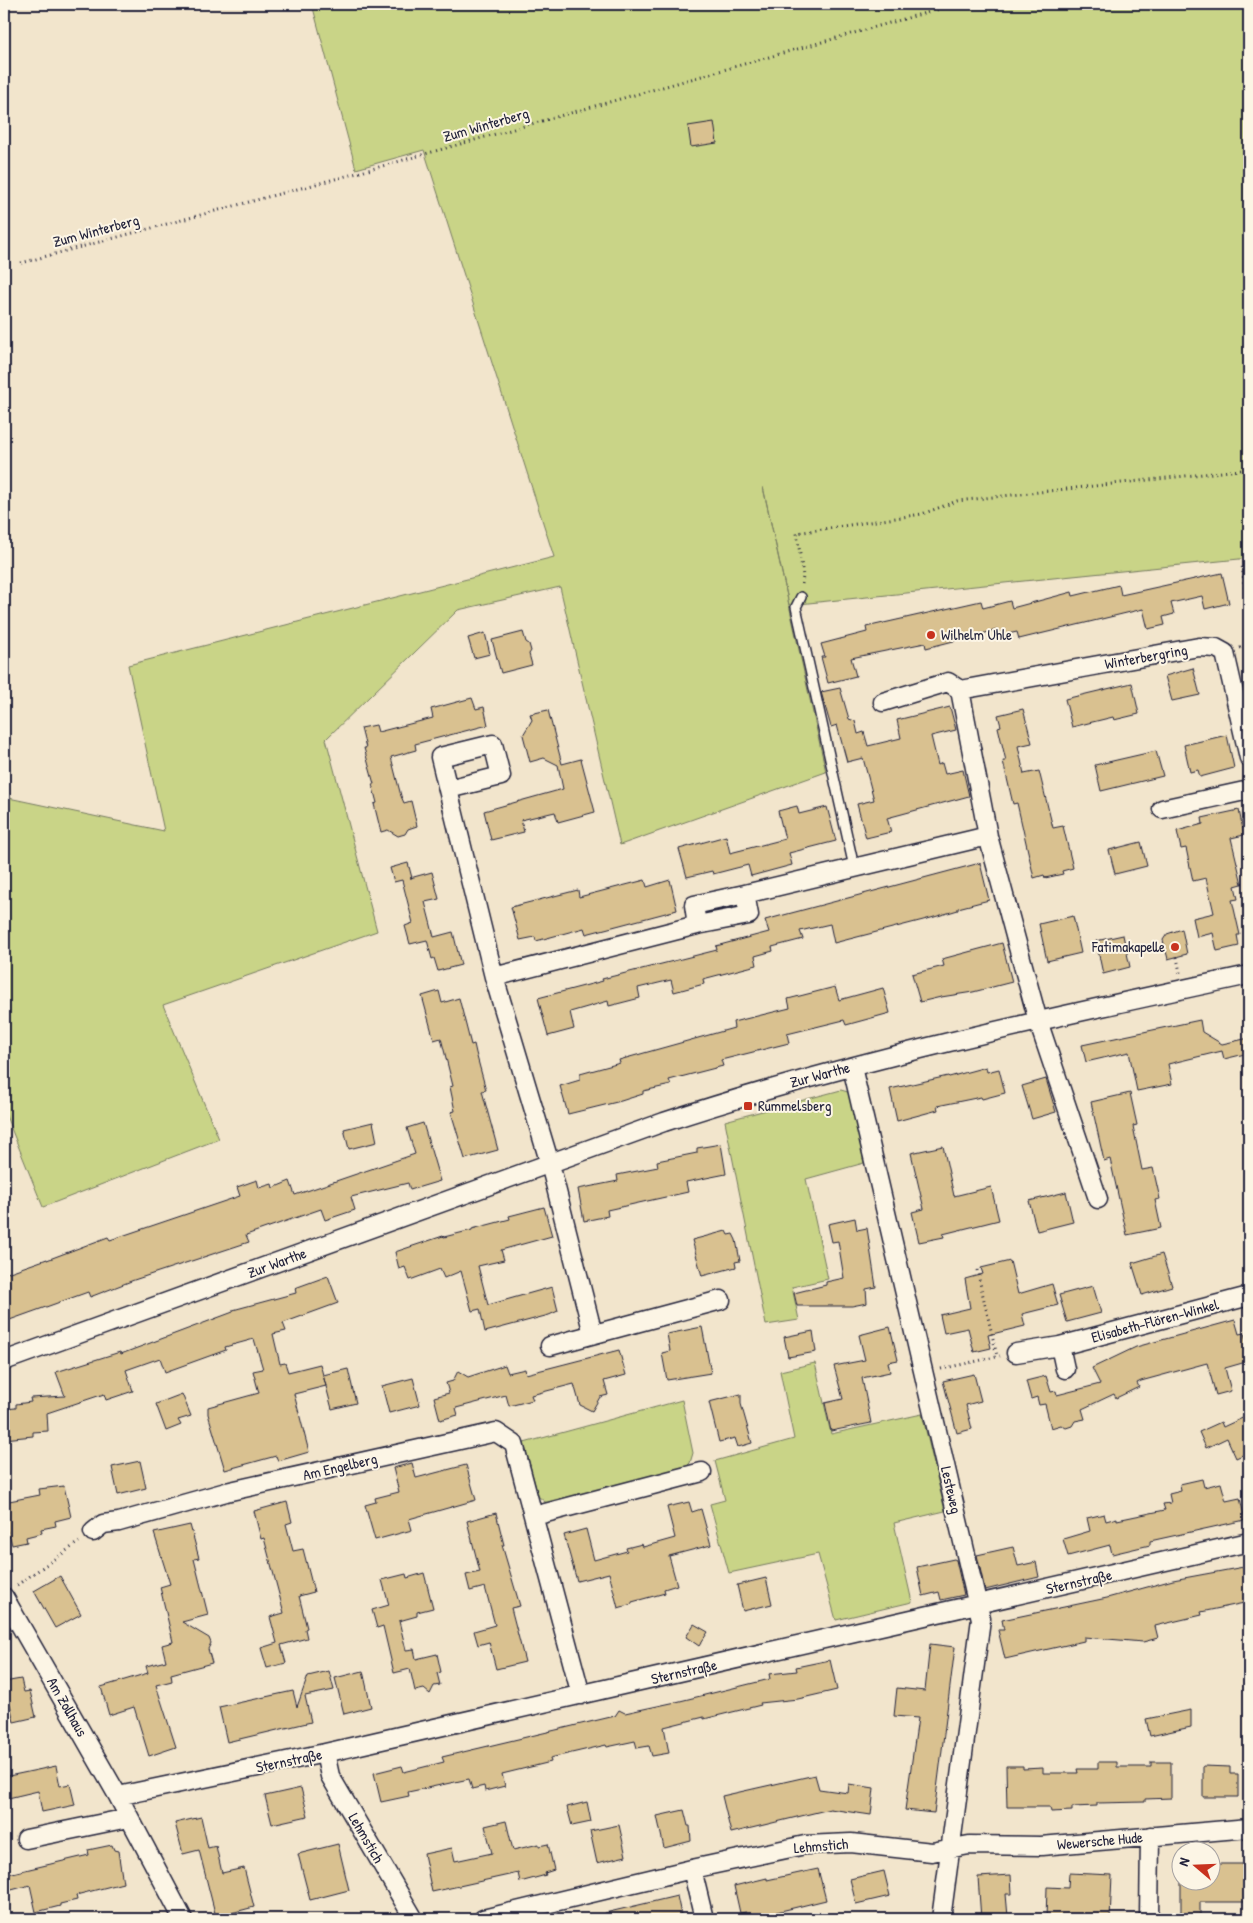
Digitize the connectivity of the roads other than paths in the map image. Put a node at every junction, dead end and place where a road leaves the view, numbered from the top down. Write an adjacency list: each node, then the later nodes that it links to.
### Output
1 (801, 597): 9 (lane)
2 (960, 690): 3 (street, Winterbergring); 4 (street, Winterbergring); 8 (street)
3 (883, 702)
4 (1249, 758)
5 (448, 789): 11 (street)
6 (1249, 790): 7 (street)
7 (1162, 809)
8 (988, 836): 9 (street); 12 (street)
9 (854, 867): 11 (street)
10 (1249, 975): 12 (street, Zur Warthe)
11 (494, 977): 14 (street)
12 (1038, 1021): 13 (street, Zur Warthe); 15 (street)
13 (852, 1067): 14 (street, Zur Warthe); 29 (street, Lesteweg)
14 (550, 1164): 18 (street); 22 (street, Zur Warthe)
15 (1098, 1199)
16 (1249, 1296): 20 (street, Elisabeth-Flören-Winkel)
17 (721, 1300): 18 (street)
18 (593, 1334): 19 (street)
19 (550, 1346)
20 (1060, 1346): 21 (street, Elisabeth-Flören-Winkel); 23 (street)
21 (1016, 1353)
22 (4, 1361)
23 (1065, 1369)
24 (702, 1472): 25 (street)
25 (534, 1516): 26 (street, Am Engelberg); 30 (street, Am Engelberg)
26 (93, 1532)
27 (1249, 1542): 29 (street, Sternstraße)
28 (8, 1593): 32 (street, Am Zollhaus)
29 (978, 1605): 30 (street, Sternstraße); 37 (street, Lesteweg)
30 (581, 1695): 31 (street, Sternstraße)
31 (325, 1753): 32 (street, Sternstraße); 40 (street, Lehmstich)
32 (118, 1796): 33 (street, Am Zollhaus)
33 (128, 1818): 36 (street); 39 (street, Am Zollhaus)
34 (1249, 1828): 35 (street, Wewersche Hude)
35 (1150, 1836): 37 (street, Wewersche Hude); 44 (street)
36 (26, 1839)
37 (950, 1847): 38 (street, Lehmstich); 43 (street, Lesteweg)
38 (692, 1869): 41 (street, Lehmstich); 42 (street)
39 (183, 1919)
40 (414, 1919)
41 (483, 1919)
42 (704, 1919)
43 (941, 1919)
44 (1148, 1919)

